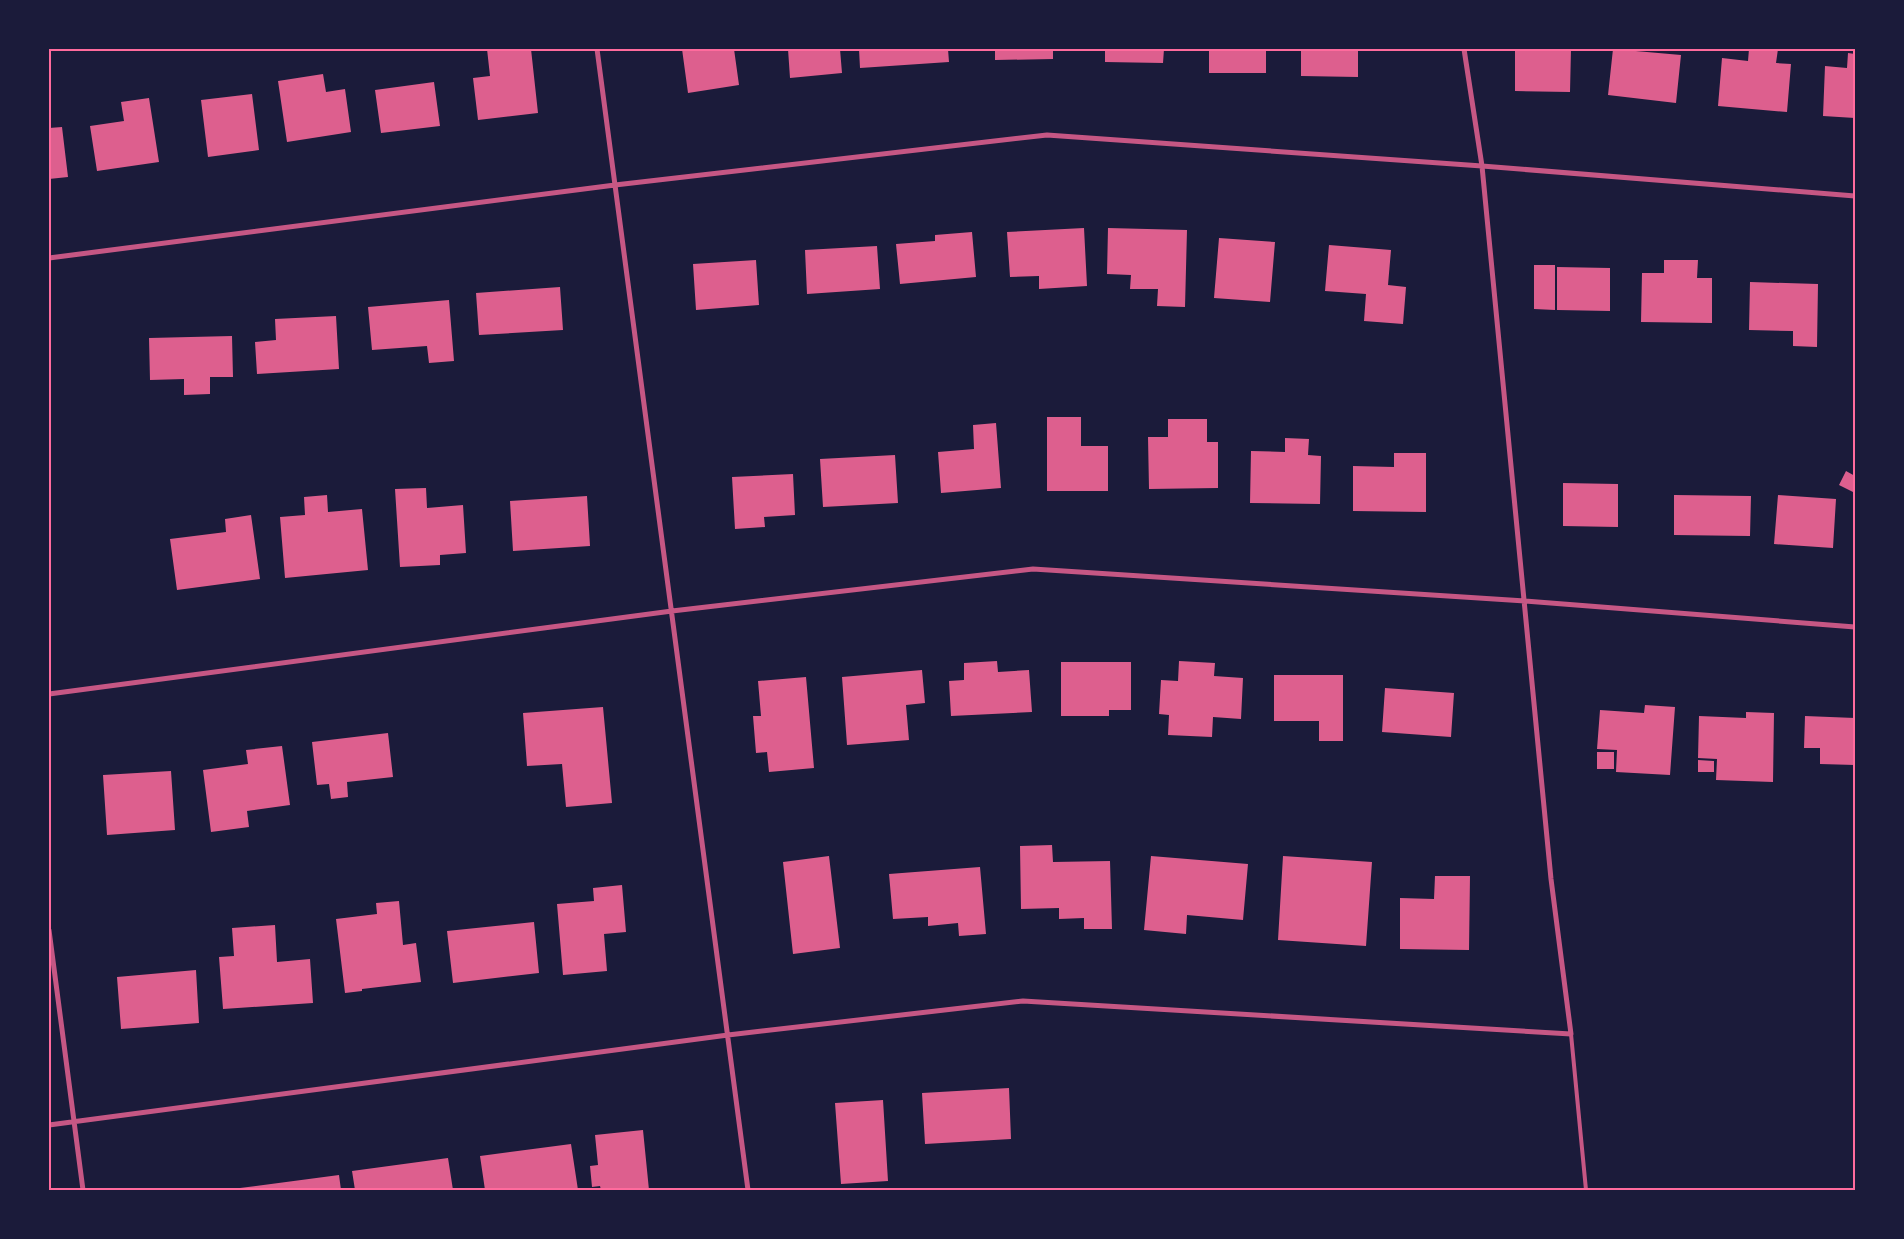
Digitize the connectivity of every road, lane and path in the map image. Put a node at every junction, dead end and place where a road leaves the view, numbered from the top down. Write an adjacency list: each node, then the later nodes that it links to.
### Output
1 (597, 49): 4 (street)
2 (1464, 49): 3 (street)
3 (1482, 166): 4 (street); 5 (street); 7 (street)
4 (615, 185): 6 (street); 8 (street)
5 (1855, 196)
6 (49, 258)
7 (1525, 601): 8 (street); 9 (street); 12 (street)
8 (672, 611): 10 (street); 13 (street)
9 (1855, 627)
10 (49, 694)
11 (49, 930): 14 (street)
12 (1571, 1034): 13 (street); 18 (lane)
13 (728, 1035): 14 (street); 17 (street)
14 (75, 1122): 15 (street); 16 (street)
15 (49, 1126)
16 (84, 1190)
17 (748, 1190)
18 (1586, 1190)

